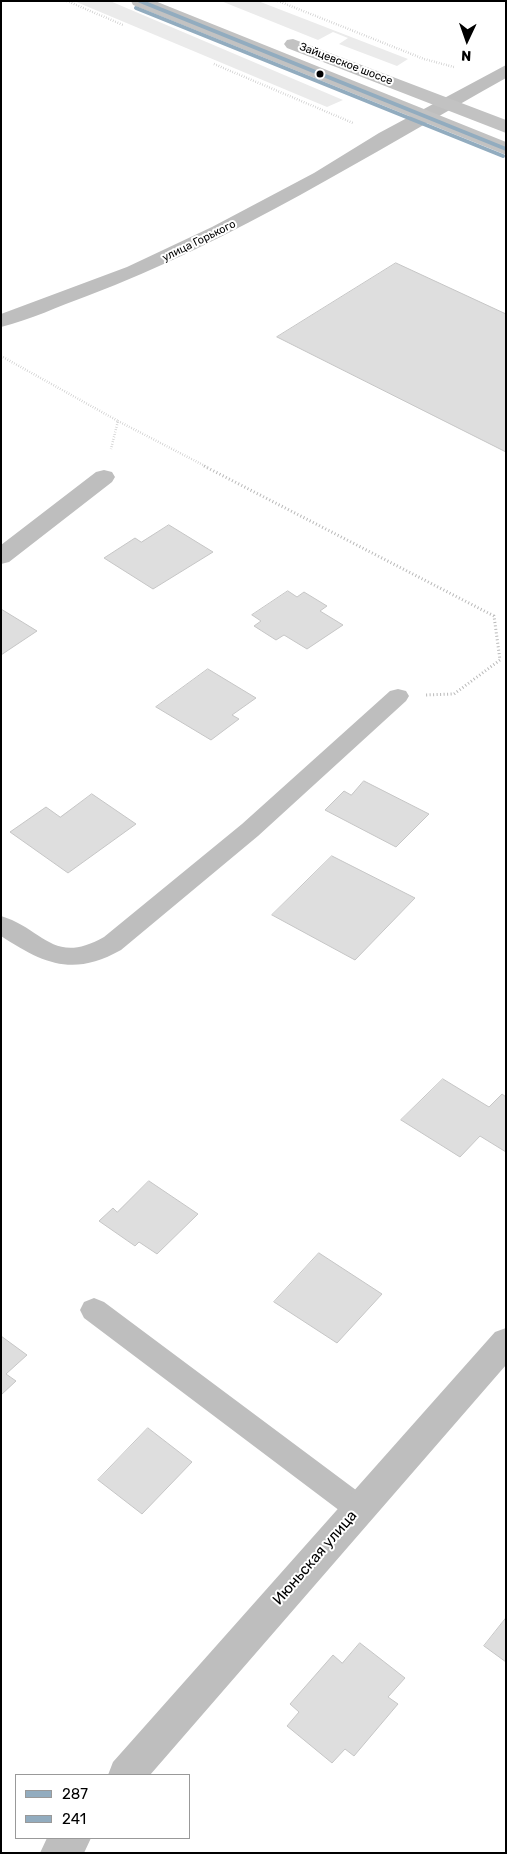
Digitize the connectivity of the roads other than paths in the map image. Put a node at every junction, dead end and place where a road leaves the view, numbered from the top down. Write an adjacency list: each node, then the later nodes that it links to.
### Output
1 (139, 1): 7 (main road, Зайцевское шоссе)
2 (186, 1): 3 (main road)
3 (254, 28)
4 (279, 38): 6 (main road, Зайцевское шоссе)
5 (506, 70): 6 (street, улица Горького)
6 (446, 104): 7 (street, улица Горького); 8 (main road, Зайцевское шоссе)
7 (424, 116): 9 (main road, Зайцевское шоссе); 10 (street, улица Горького)
8 (506, 127)
9 (506, 149)
10 (1, 321)
11 (104, 477): 12 (street)
12 (1, 557)
13 (398, 696): 14 (lane)
14 (1, 925)
15 (94, 1310): 17 (lane)
16 (506, 1342): 17 (street, Июньская улица)
17 (358, 1508): 18 (street, Июньская улица)
18 (127, 1774)
19 (71, 1839): 20 (street)
20 (59, 1853)

